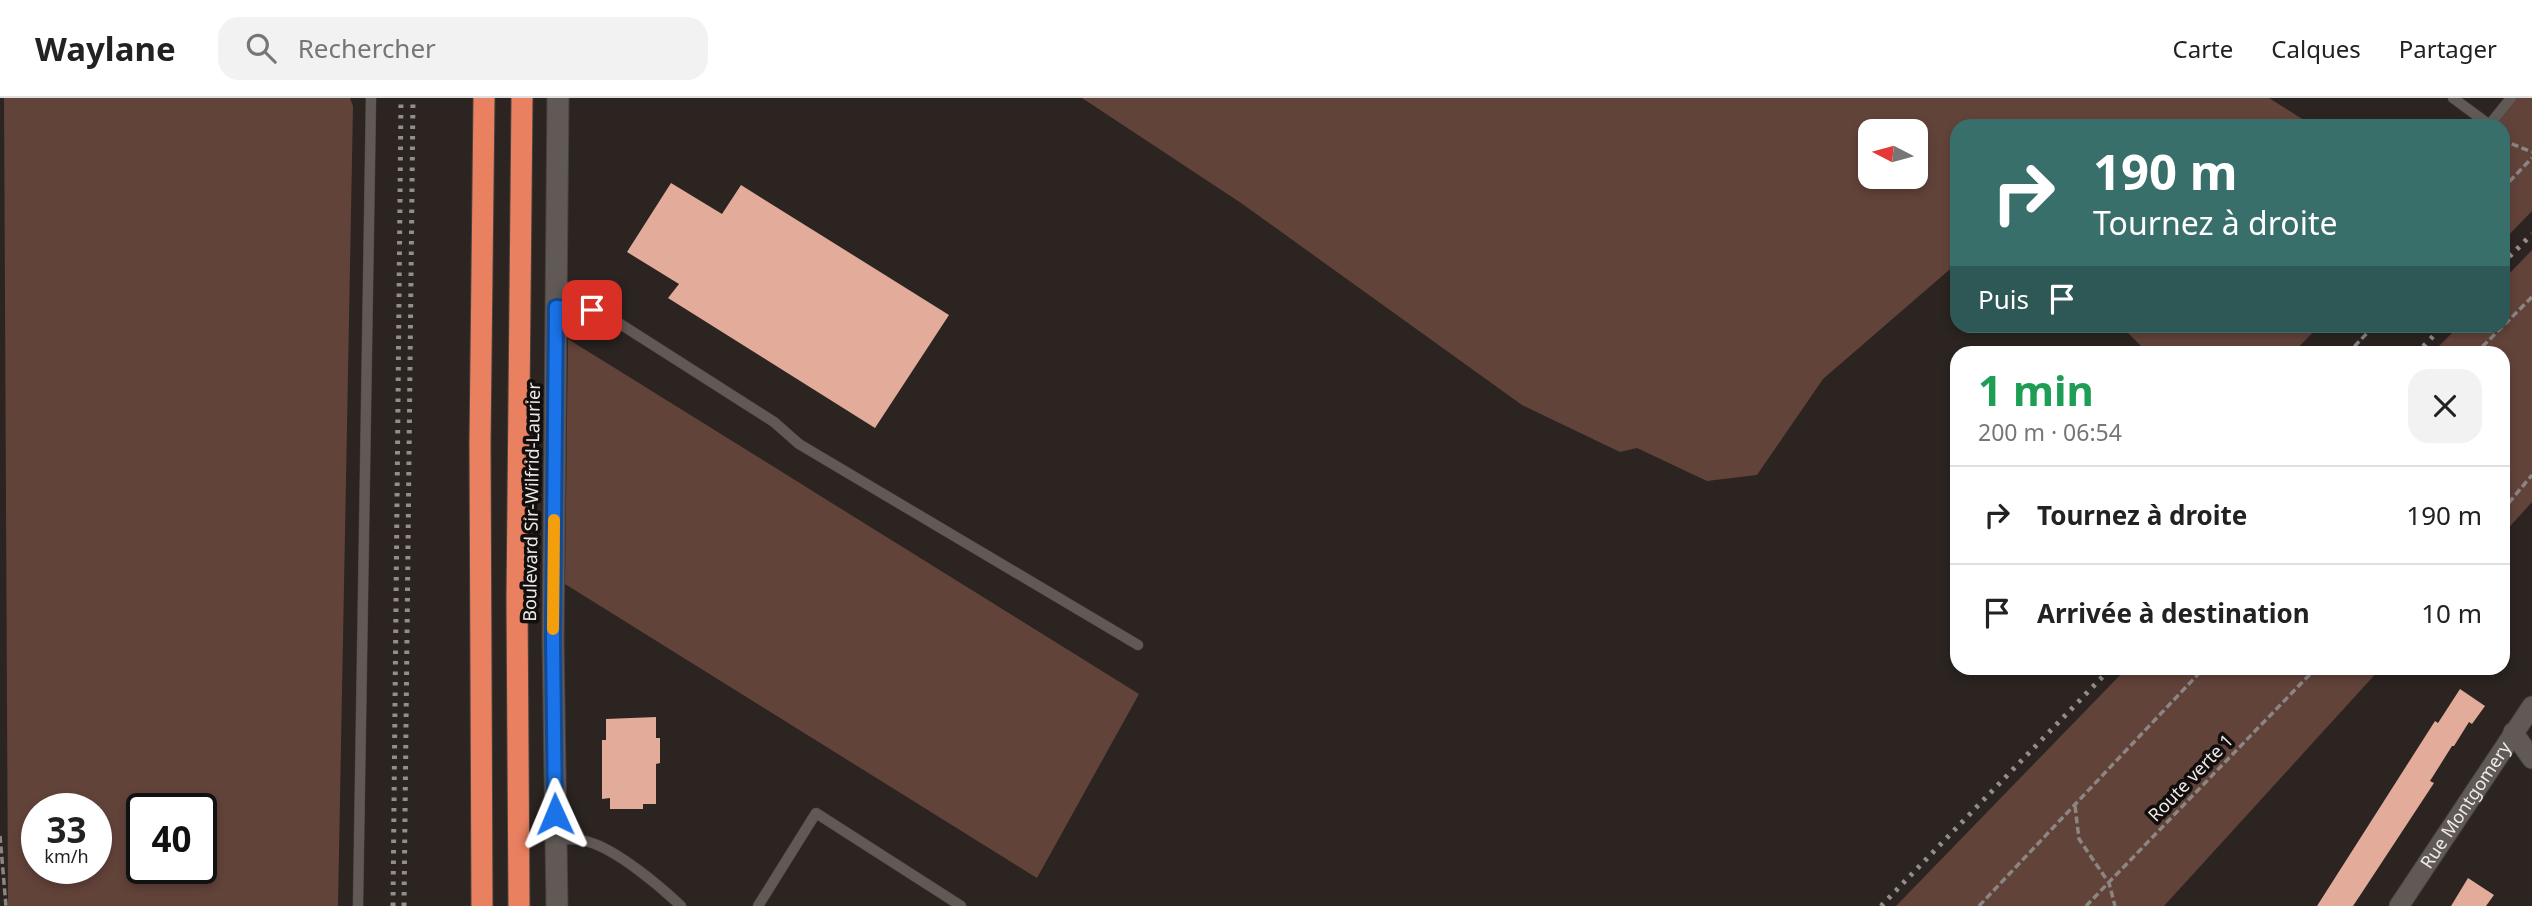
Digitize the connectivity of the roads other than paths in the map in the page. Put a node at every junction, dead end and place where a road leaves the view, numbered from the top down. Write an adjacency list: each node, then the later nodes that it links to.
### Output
1 (371, 98): 16 (lane)
2 (484, 98): 15 (highway)
3 (522, 98): 19 (highway, Boulevard Sir-Wilfrid-Laurier)
4 (558, 98): 9 (street, Boulevard Sir-Wilfrid-Laurier)
5 (2453, 98): 7 (lane)
6 (2511, 98): 8 (lane)
7 (2482, 119)
8 (2495, 119)
9 (556, 307): 10 (lane); 14 (street, Boulevard Sir-Wilfrid-Laurier)
10 (1138, 645)
11 (2532, 706): 12 (street, Rue Montgomery)
12 (2513, 732): 13 (street); 24 (street, Rue Montgomery)
13 (2532, 759)
14 (555, 839): 20 (street, Boulevard Sir-Wilfrid-Laurier); 21 (lane)
15 (481, 848): 17 (highway); 18 (highway)
16 (358, 906)
17 (474, 906)
18 (482, 906)
19 (519, 906)
20 (557, 906)
21 (681, 906)
22 (758, 906): 23 (lane)
23 (961, 906)
24 (2399, 906)

